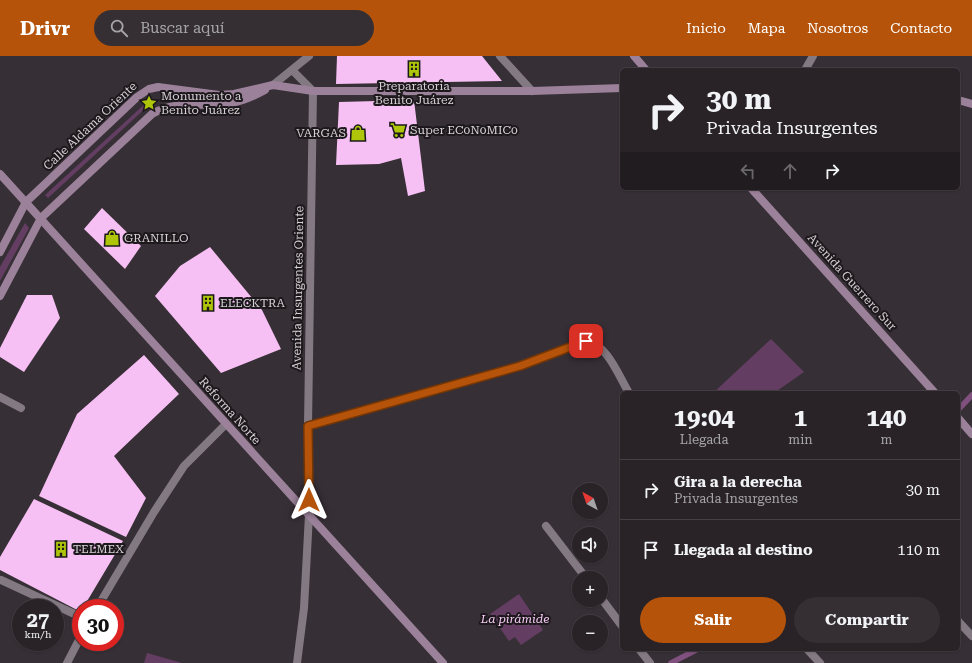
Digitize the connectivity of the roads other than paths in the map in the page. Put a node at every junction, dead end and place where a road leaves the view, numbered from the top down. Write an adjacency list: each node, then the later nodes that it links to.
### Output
1 (309, 56): 7 (street, Calle Aldama Oriente)
2 (500, 56): 11 (street)
3 (634, 56): 5 (main road)
4 (813, 56): 6 (street)
5 (644, 68)
6 (806, 68)
7 (293, 71): 8 (street, Calle Aldama Oriente); 10 (street)
8 (273, 85): 10 (main road); 16 (main road, Calle Aldama Oriente); 17 (main road, Calle Aldama Oriente)
9 (620, 88): 11 (main road)
10 (313, 91): 11 (main road); 26 (street, Avenida Insurgentes Oriente)
11 (532, 92)
12 (960, 101): 13 (main road)
13 (972, 104)
14 (0, 174): 16 (main road, Reforma Norte)
15 (754, 190): 21 (main road, Avenida Guerrero Sur)
16 (26, 202): 17 (main road, Reforma Norte); 18 (main road, Calle Aldama Oriente)
17 (41, 218): 19 (main road, Calle Aldama Oriente); 25 (main road, Reforma Norte)
18 (0, 252)
19 (0, 296)
20 (628, 391): 26 (street)
21 (934, 391)
22 (0, 397): 23 (street)
23 (21, 408)
24 (960, 420): 27 (main road)
25 (226, 424): 28 (main road, Reforma Norte); 32 (street)
26 (308, 426): 28 (street, Avenida Insurgentes Oriente)
27 (972, 434)
28 (309, 515): 42 (street, Avenida Insurgentes Oriente); 43 (main road, Reforma Norte)
29 (546, 526): 30 (street)
30 (581, 571)
31 (1, 580): 34 (street)
32 (102, 599)
33 (608, 607): 35 (street)
34 (72, 613)
35 (620, 623)
36 (960, 623): 37 (street)
37 (972, 636)
38 (73, 651): 41 (street)
39 (641, 651): 44 (street)
40 (809, 651): 45 (street)
41 (67, 663)
42 (297, 663)
43 (444, 663)
44 (650, 663)
45 (820, 663)

